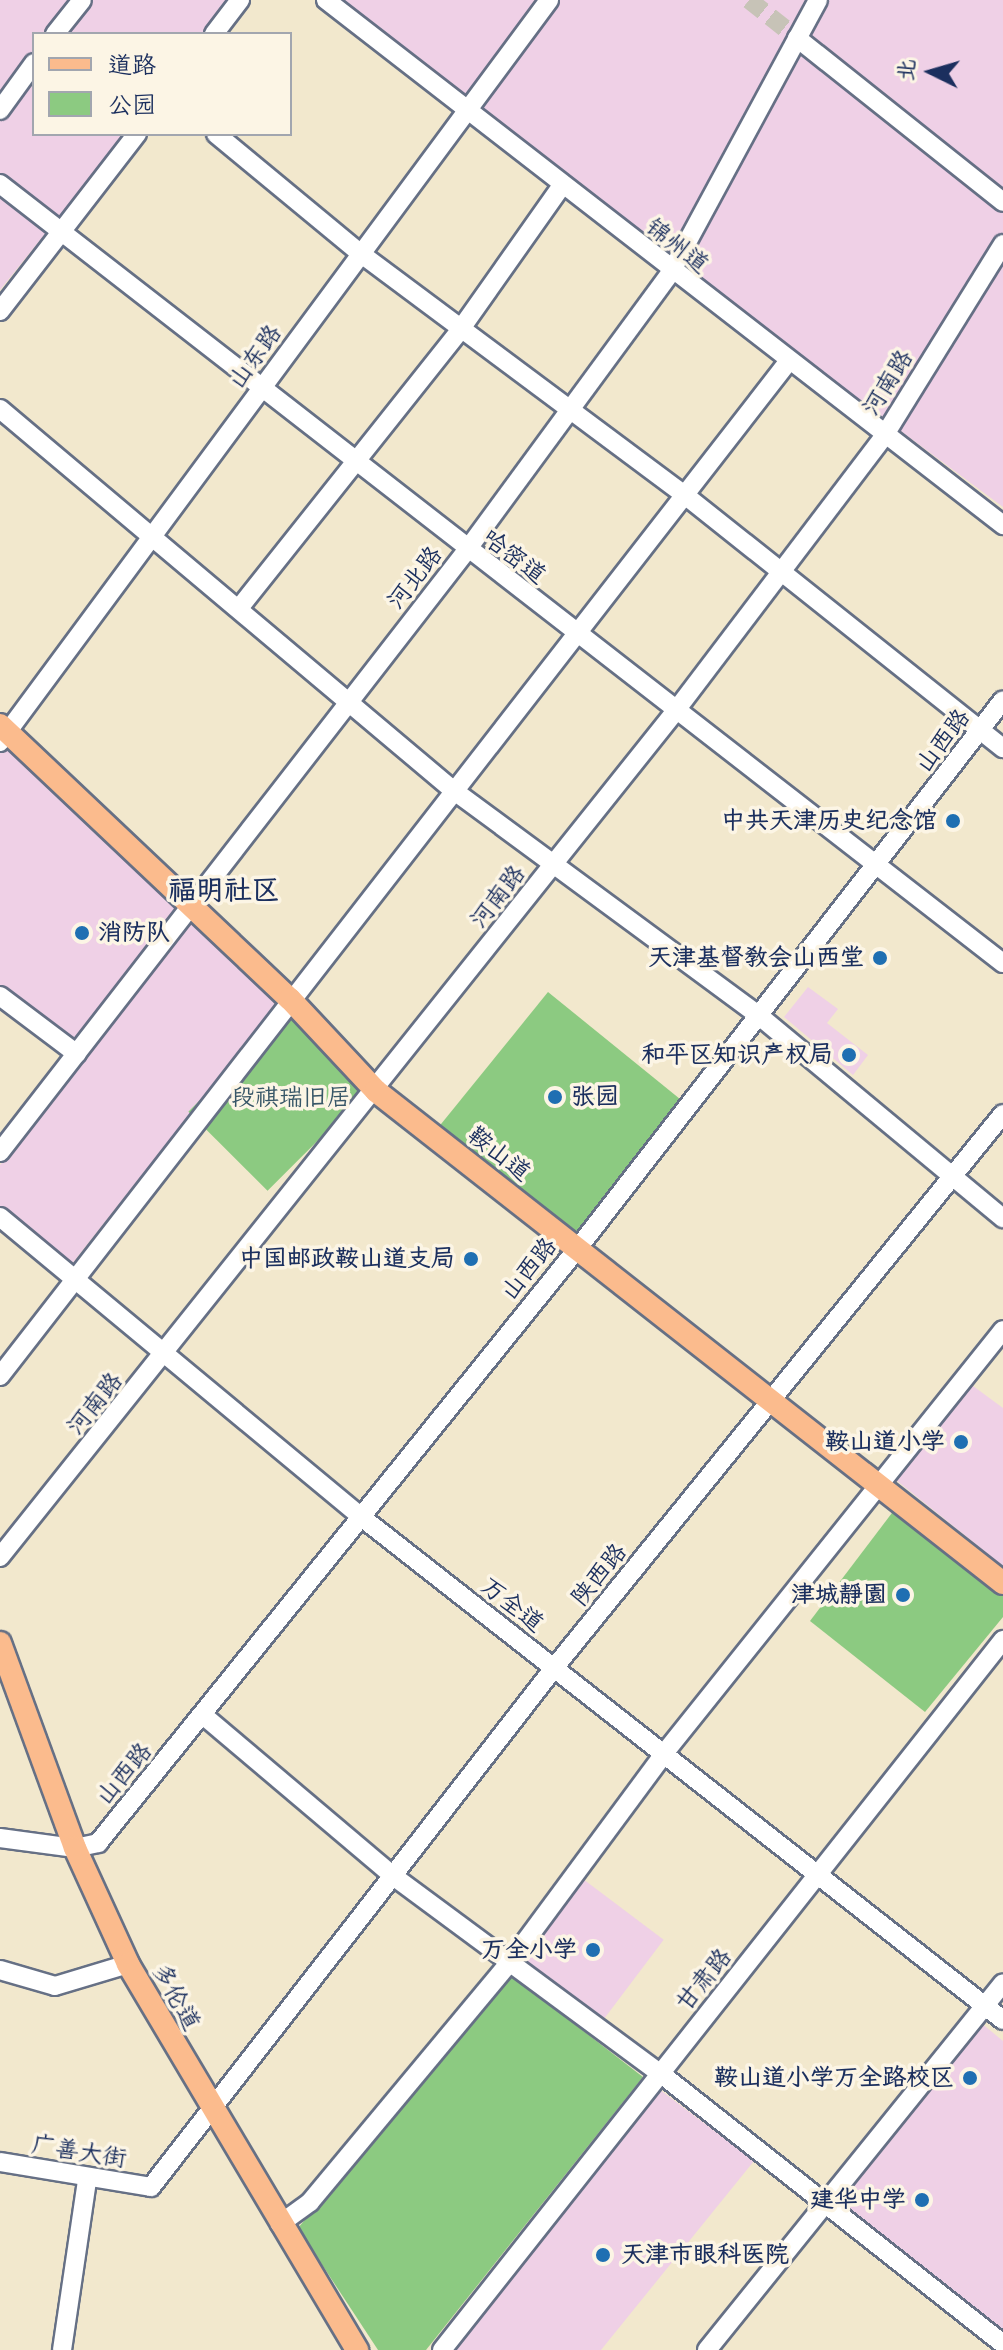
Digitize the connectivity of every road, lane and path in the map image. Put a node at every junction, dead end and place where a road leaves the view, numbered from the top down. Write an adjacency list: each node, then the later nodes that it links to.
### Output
1 (82, 0): 6 (street)
2 (240, 0): 7 (street)
3 (326, 0): 11 (street, 锦州道)
4 (549, 0): 11 (street, 山东路)
5 (818, 0): 8 (street, 河北路)
6 (57, 32)
7 (216, 32)
8 (797, 38): 16 (street); 20 (street, 河北路)
9 (32, 66): 10 (street)
10 (0, 110)
11 (465, 112): 15 (street, 锦州道); 19 (street, 山东路)
12 (135, 136): 17 (street)
13 (218, 136): 19 (street)
14 (0, 184): 17 (street, 哈密道)
15 (561, 187): 20 (street, 锦州道); 22 (street)
16 (1003, 202)
17 (63, 232): 21 (street); 24 (street, 哈密道)
18 (1003, 244): 27 (street, 河南路)
19 (360, 253): 22 (street); 24 (street, 山东路)
20 (671, 272): 23 (street, 锦州道); 26 (street, 河北路)
21 (0, 311)
22 (460, 330): 26 (street); 28 (street)
23 (788, 362): 27 (street, 锦州道); 29 (street)
24 (260, 392): 28 (street, 哈密道); 31 (street, 山东路)
25 (0, 409): 31 (street)
26 (567, 412): 29 (street); 32 (street, 河北路)
27 (884, 436): 30 (street, 锦州道); 33 (street, 河南路)
28 (353, 465): 32 (street, 哈密道); 34 (street)
29 (686, 496): 33 (street); 35 (street)
30 (1003, 525)
31 (150, 534): 34 (street); 40 (street, 山东路)
32 (467, 550): 35 (street, 哈密道); 36 (street, 河北路)
33 (780, 572): 38 (street, 河南路); 39 (street)
34 (240, 607): 36 (street)
35 (574, 634): 38 (street, 哈密道); 42 (street)
36 (351, 699): 42 (street); 45 (street, 河北路)
37 (1003, 700): 39 (street, 山西路)
38 (674, 713): 43 (street, 哈密道); 44 (street, 河南路)
39 (981, 731): 41 (street); 43 (street, 山西路)
40 (3, 733): 45 (main road, 鞍山道)
41 (1003, 748)
42 (453, 790): 44 (street); 48 (street)
43 (878, 865): 46 (street, 哈密道); 49 (street, 山西路)
44 (552, 866): 49 (street); 51 (street, 河南路)
45 (189, 909): 48 (main road, 鞍山道); 50 (street, 河北路)
46 (1003, 963)
47 (0, 996): 50 (street)
48 (290, 999): 51 (main road, 鞍山道); 58 (street)
49 (757, 1014): 54 (street); 57 (street, 山西路)
50 (77, 1054): 53 (street, 河北路)
51 (376, 1091): 57 (main road, 鞍山道); 60 (street, 河南路)
52 (1003, 1114): 54 (street, 陕西路)
53 (0, 1152)
54 (952, 1177): 56 (street); 62 (street, 陕西路)
55 (0, 1217): 58 (street, 万全道)
56 (1003, 1218)
57 (578, 1248): 62 (main road, 鞍山道); 64 (street, 山西路)
58 (73, 1279): 60 (street, 万全道); 61 (street)
59 (1003, 1330): 63 (street)
60 (166, 1354): 64 (street, 万全道); 65 (street, 河南路)
61 (0, 1376)
62 (771, 1402): 63 (main road, 鞍山道); 69 (street, 陕西路)
63 (877, 1483): 66 (main road, 鞍山道); 71 (street)
64 (360, 1516): 69 (street, 万全道); 70 (street, 山西路)
65 (0, 1557)
66 (1003, 1583)
67 (1003, 1640): 74 (street, 甘肃路)
68 (0, 1643): 73 (main road, 多伦道)
69 (554, 1668): 71 (street, 万全道); 75 (street, 陕西路)
70 (204, 1716): 73 (street, 山西路); 75 (street)
71 (666, 1751): 74 (street, 万全道); 76 (street)
72 (0, 1838): 73 (street)
73 (75, 1848): 77 (main road, 多伦道)
74 (819, 1875): 80 (street, 万全道); 82 (street, 甘肃路)
75 (396, 1878): 76 (street); 83 (street, 陕西路)
76 (510, 1962): 82 (street); 87 (street)
77 (128, 1964): 78 (street); 83 (main road, 多伦道)
78 (0, 1970)
79 (1003, 1983): 80 (street)
80 (985, 2006): 81 (street, 万全道); 86 (street)
81 (1003, 2020)
82 (660, 2073): 86 (street); 91 (street, 甘肃路)
83 (209, 2110): 85 (street, 广善大街); 87 (main road, 多伦道)
84 (0, 2162): 85 (street, 广善大街)
85 (87, 2181): 89 (street)
86 (823, 2201): 88 (street); 92 (street)
87 (280, 2224): 90 (main road, 多伦道)
88 (1003, 2344)
89 (62, 2350)
90 (357, 2350)
91 (442, 2350)
92 (707, 2350)

